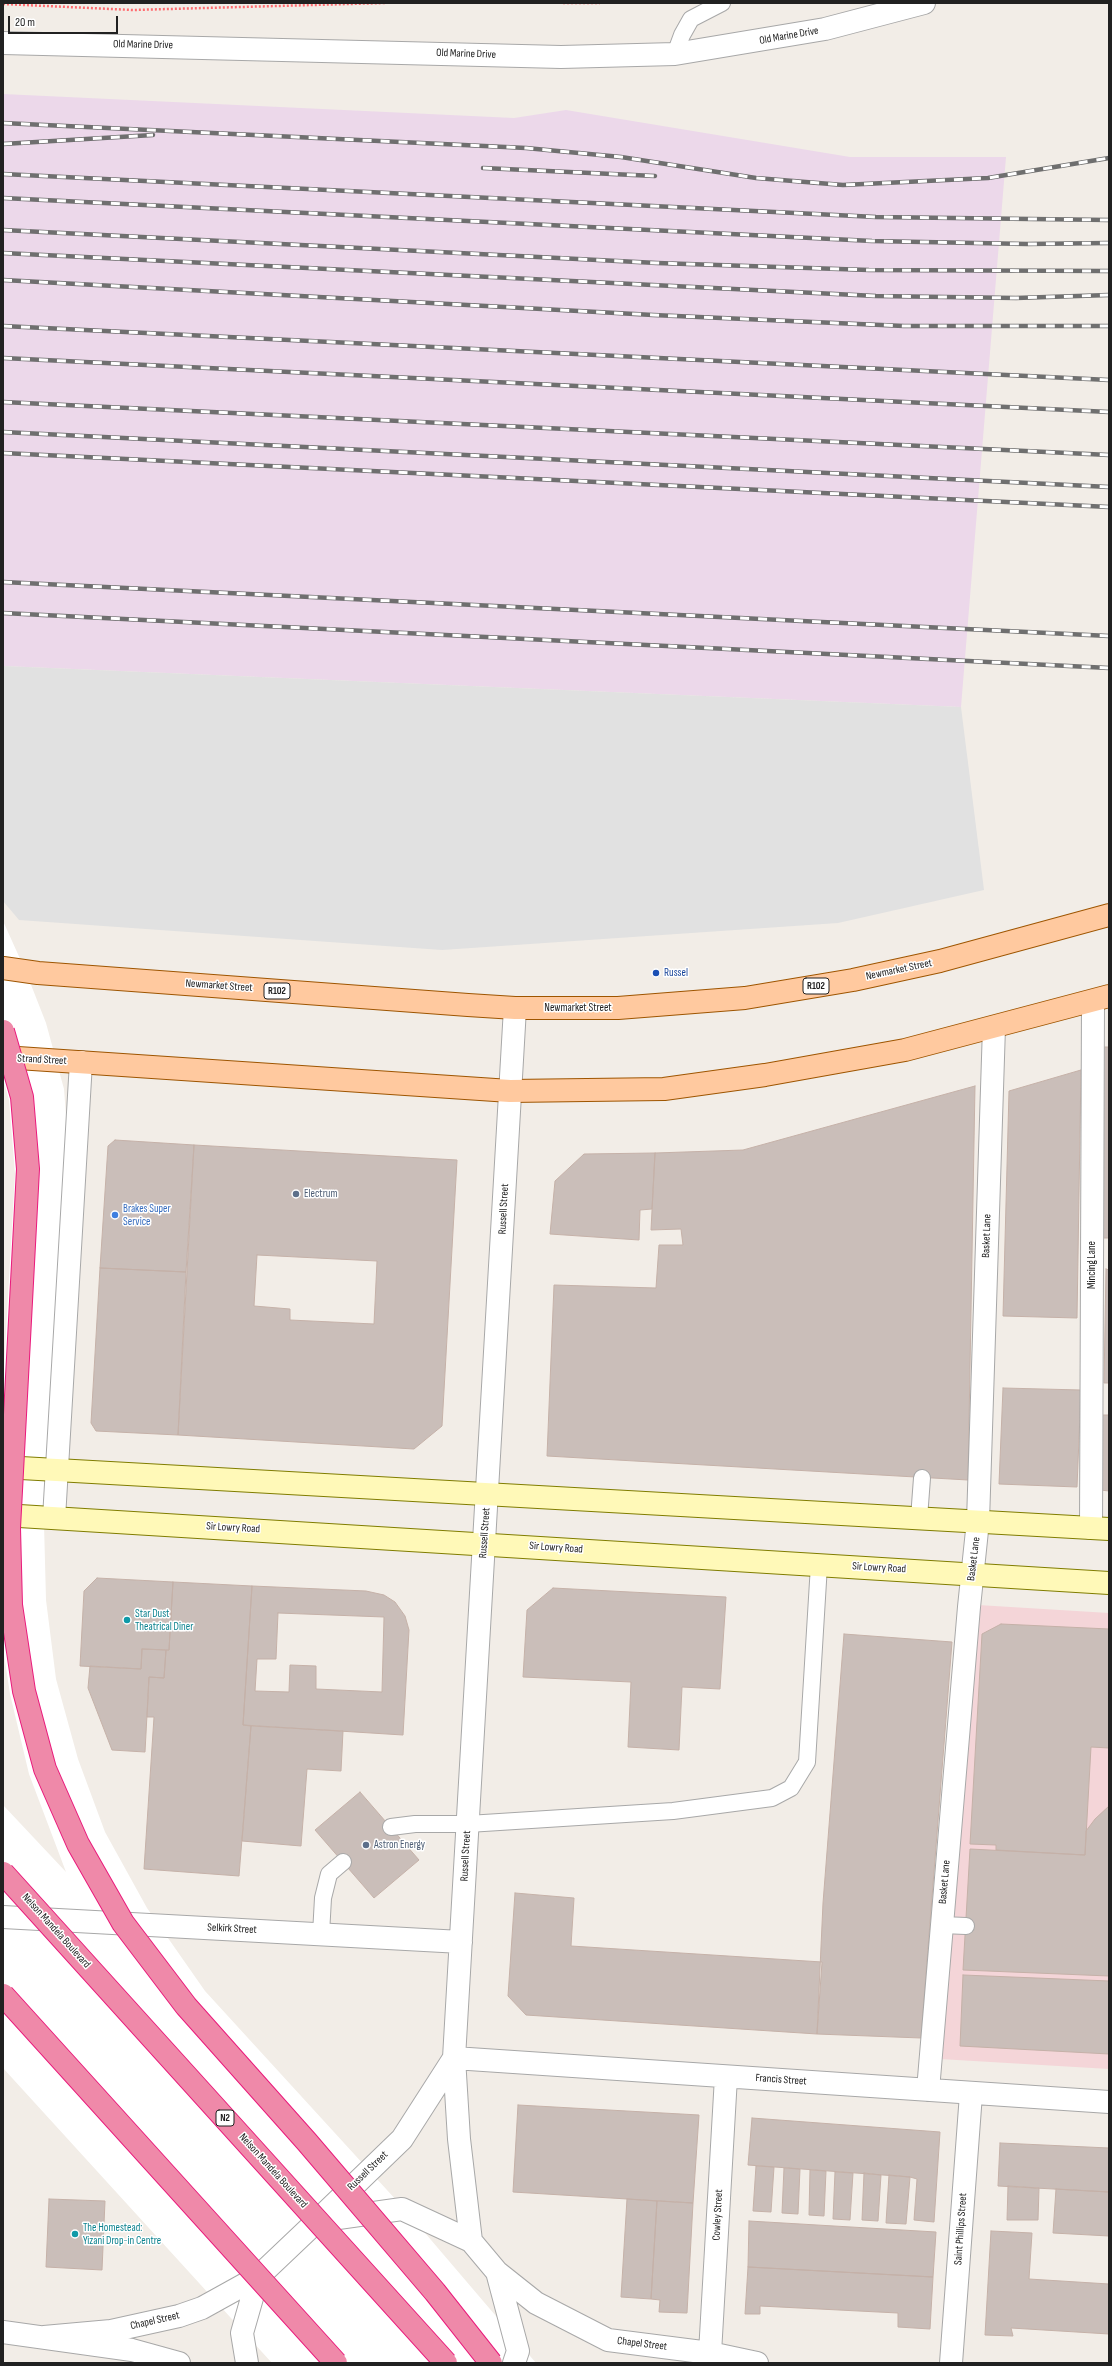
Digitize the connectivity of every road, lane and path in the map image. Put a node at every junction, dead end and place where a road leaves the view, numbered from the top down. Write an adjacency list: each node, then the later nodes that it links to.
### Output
1 (385, 3): 6 (path)
2 (563, 3): 3 (path)
3 (600, 3)
4 (722, 3): 8 (lane)
5 (924, 3): 8 (street, Old Marine Drive)
6 (3, 4)
7 (3, 43): 8 (street, Old Marine Drive)
8 (675, 54)
9 (1109, 915): 12 (main road, Newmarket Street / R102)
10 (3, 968): 12 (main road, Newmarket Street / R102)
11 (1101, 999): 13 (main road); 26 (street, Mincing Lane)
12 (515, 1008): 17 (street, Russell Street)
13 (994, 1027): 17 (main road); 25 (street, Basket Lane)
14 (3, 1031): 57 (highway, bridge)
15 (3, 1057): 16 (main road, Strand Street)
16 (81, 1062): 17 (main road); 19 (street)
17 (510, 1091): 21 (street, Russell Street)
18 (3, 1467): 19 (main road)
19 (57, 1470): 21 (main road); 23 (street)
20 (922, 1478): 24 (lane)
21 (487, 1495): 24 (main road); 27 (street, Russell Street)
22 (3, 1515): 23 (main road, Sir Lowry Road)
23 (54, 1518): 27 (main road, Sir Lowry Road)
24 (919, 1518): 25 (main road)
25 (978, 1521): 26 (main road); 29 (street, Basket Lane)
26 (1100, 1528)
27 (484, 1544): 28 (main road, Sir Lowry Road); 31 (street, Russell Street)
28 (819, 1565): 29 (main road, Sir Lowry Road); 31 (lane)
29 (972, 1574): 30 (main road, Sir Lowry Road); 36 (street, Basket Lane)
30 (1109, 1583)
31 (468, 1824): 32 (lane); 39 (street, Russell Street)
32 (391, 1827)
33 (343, 1862): 38 (lane)
34 (3, 1873): 56 (highway, Nelson Mandela Boulevard / N2, bridge)
35 (3, 1917): 38 (street, Selkirk Street)
36 (942, 1925): 37 (lane); 43 (street, Basket Lane)
37 (966, 1926)
38 (321, 1934): 39 (street, Selkirk Street)
39 (461, 1942): 41 (street, Russell Street)
40 (3, 1995): 55 (highway, bridge)
41 (454, 2058): 42 (street, Francis Street); 46 (street, Russell Street); 47 (street, Russell Street)
42 (726, 2077): 43 (street, Francis Street); 52 (street, Cowley Street)
43 (928, 2090): 44 (street, Francis Street)
44 (971, 2094): 45 (street, Francis Street); 60 (street, Saint Phillips Street)
45 (1109, 2102)
46 (318, 2221): 47 (street); 49 (street, Russell Street)
47 (471, 2240): 48 (street)
48 (497, 2272): 52 (street, Chapel Street); 58 (street)
49 (258, 2277): 51 (street, Chapel Street); 54 (street)
50 (3, 2332): 51 (street, Chapel Street)
51 (44, 2337): 53 (street, Chapel Street)
52 (710, 2353): 59 (street, Chapel Street)
53 (179, 2363)
54 (247, 2363)
55 (336, 2363)
56 (446, 2363)
57 (490, 2363)
58 (514, 2363)
59 (757, 2363)
60 (952, 2363)

